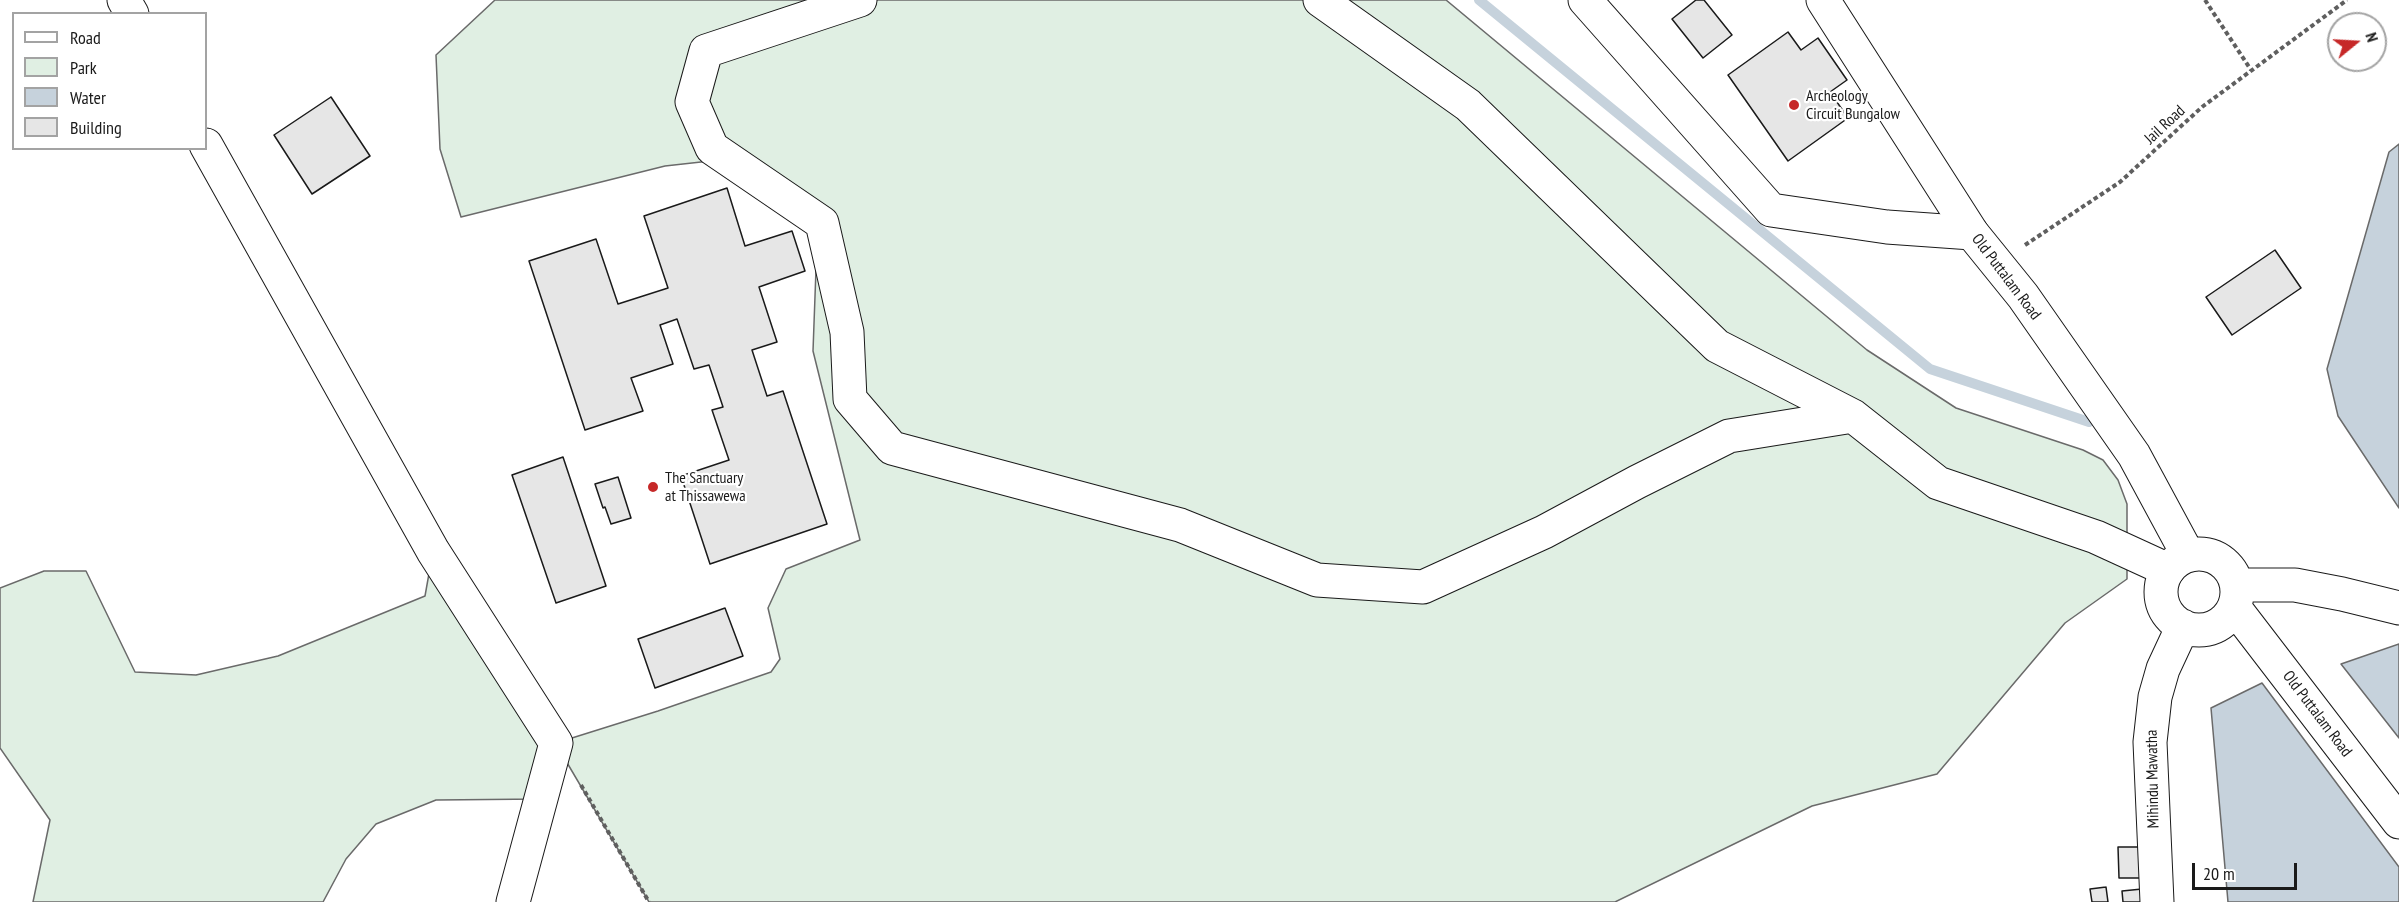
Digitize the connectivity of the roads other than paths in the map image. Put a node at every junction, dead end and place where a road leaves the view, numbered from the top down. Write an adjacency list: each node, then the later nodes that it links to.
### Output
1 (860, 0): 7 (street)
2 (1320, 0): 7 (street)
3 (1585, 0): 6 (street)
4 (1823, 0): 6 (street, Old Puttalam Road)
5 (207, 147): 13 (street)
6 (1972, 233): 8 (street, Old Puttalam Road)
7 (1853, 416): 8 (street)
8 (2178, 562): 9 (street); 11 (street)
9 (2236, 596): 10 (street); 11 (street); 12 (street, Old Puttalam Road)
10 (2399, 608)
11 (2183, 626): 14 (street, Mihindu Mawatha)
12 (2399, 822)
13 (513, 902)
14 (2157, 902)

